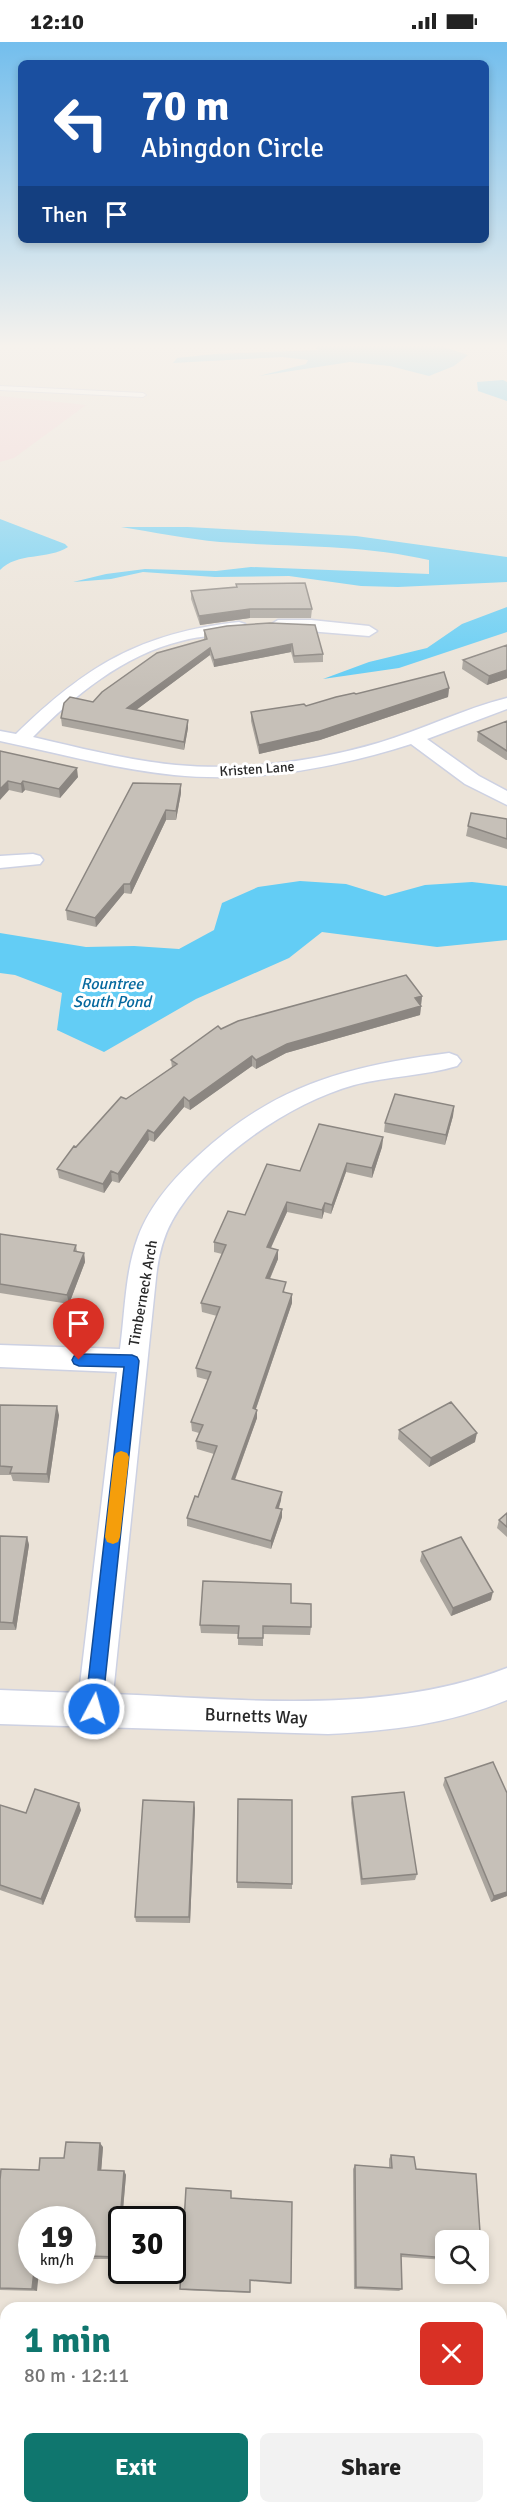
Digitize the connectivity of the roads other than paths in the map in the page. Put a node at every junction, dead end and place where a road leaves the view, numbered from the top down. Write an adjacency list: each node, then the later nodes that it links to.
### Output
1 (369, 631): 5 (street)
2 (507, 703): 4 (street, Kristen Lane)
3 (0, 736): 5 (street, Kristen Lane)
4 (413, 737): 5 (street, Kristen Lane); 6 (street)
5 (20, 740)
6 (507, 799)
7 (33, 860): 8 (street)
8 (0, 862)
9 (450, 1061): 11 (street, Timberneck Arch)
10 (0, 1356): 11 (street)
11 (132, 1361): 14 (street, Timberneck Arch)
12 (507, 1684): 14 (street, Burnetts Way)
13 (0, 1707): 14 (street, Burnetts Way)
14 (94, 1709)

